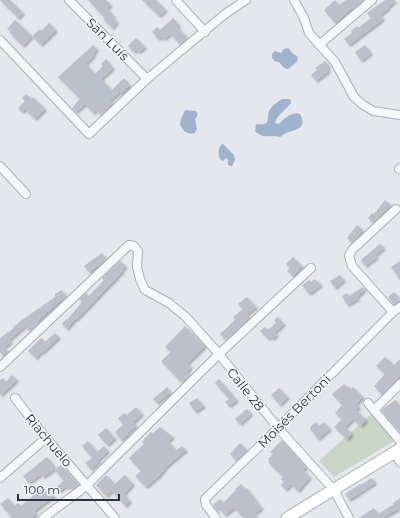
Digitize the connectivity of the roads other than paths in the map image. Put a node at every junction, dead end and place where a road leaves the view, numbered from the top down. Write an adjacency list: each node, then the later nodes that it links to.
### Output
1 (69, 0): 9 (street, San Luís)
2 (176, 0): 6 (street)
3 (246, 0): 6 (street)
4 (294, 0): 8 (street)
5 (372, 0): 8 (street)
6 (205, 32): 9 (street)
7 (0, 40): 9 (street)
8 (320, 45): 10 (street)
9 (147, 79)
10 (400, 115)
11 (0, 166): 12 (street)
12 (26, 194)
13 (396, 209): 16 (street)
14 (310, 268): 17 (street)
15 (400, 307): 16 (street, Moisés Bertoni)
16 (393, 312): 23 (street, Moisés Bertoni)
17 (219, 354): 18 (street, Calle 28); 23 (street, Calle 28); 28 (street)
18 (0, 367)
19 (400, 384): 22 (street)
20 (15, 398): 24 (street, Riachuelo)
21 (368, 403): 22 (street)
22 (374, 410): 25 (street)
23 (278, 428): 29 (street, Calle 28); 32 (street, Moisés Bertoni)
24 (46, 438): 27 (street); 28 (street, Riachuelo)
25 (400, 441)
26 (398, 455): 29 (main road)
27 (0, 478)
28 (87, 484): 30 (street); 31 (street, Riachuelo)
29 (334, 490): 33 (main road); 34 (street, Calle 28)
30 (43, 518)
31 (115, 518)
32 (216, 518)
33 (287, 518)
34 (349, 518)

